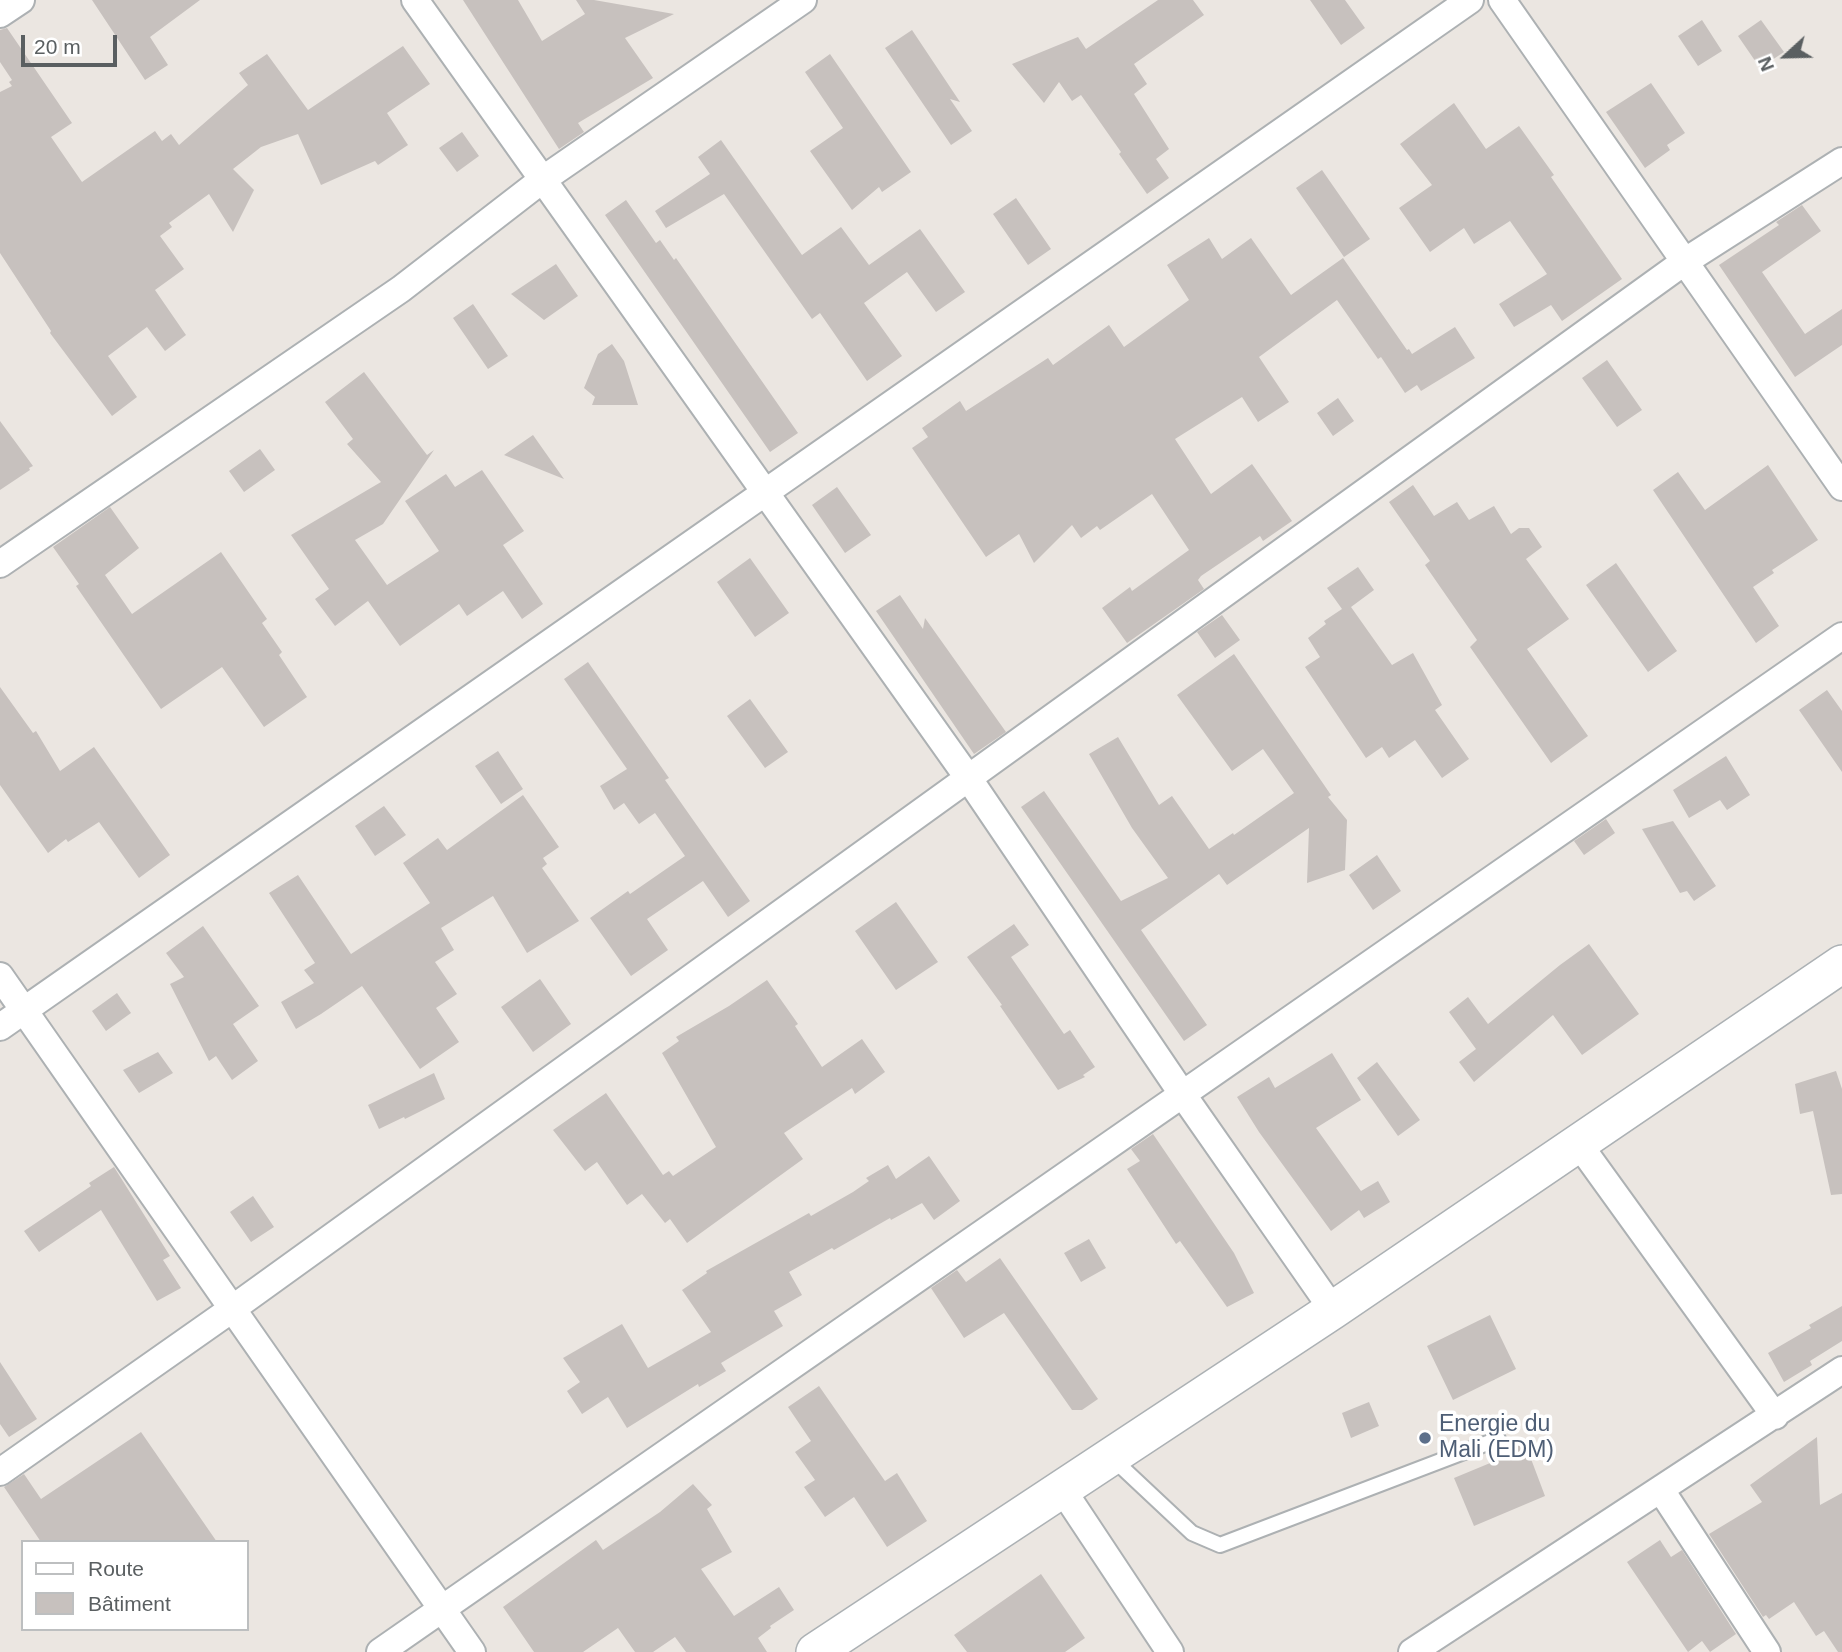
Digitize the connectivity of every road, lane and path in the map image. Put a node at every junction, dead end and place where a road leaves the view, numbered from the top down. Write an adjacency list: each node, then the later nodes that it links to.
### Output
1 (22, 0): 6 (street)
2 (415, 0): 8 (street)
3 (803, 0): 8 (street)
4 (1470, 0): 11 (street)
5 (1502, 0): 9 (street)
6 (0, 14)
7 (1841, 163): 9 (street)
8 (542, 180): 11 (street); 12 (street)
9 (1684, 262): 10 (street); 14 (street)
10 (1842, 487)
11 (765, 492): 14 (street); 17 (street)
12 (0, 564)
13 (1842, 636): 19 (street)
14 (969, 779): 19 (street); 21 (street)
15 (1842, 964): 20 (street)
16 (0, 976): 17 (street)
17 (24, 1011): 18 (street); 21 (street)
18 (0, 1027)
19 (1183, 1095): 22 (street); 30 (street)
20 (1578, 1143): 22 (street); 24 (street)
21 (232, 1309): 27 (street); 30 (street)
22 (1333, 1310): 26 (street)
23 (1842, 1370): 24 (street)
24 (1775, 1416): 29 (street)
25 (1498, 1439): 26 (lane)
26 (1111, 1457): 28 (street)
27 (0, 1472)
28 (1062, 1489): 33 (street); 34 (street)
29 (1661, 1490): 35 (street); 36 (street)
30 (442, 1609): 31 (street); 32 (street)
31 (380, 1652)
32 (471, 1652)
33 (815, 1652)
34 (1170, 1652)
35 (1412, 1652)
36 (1767, 1652)

